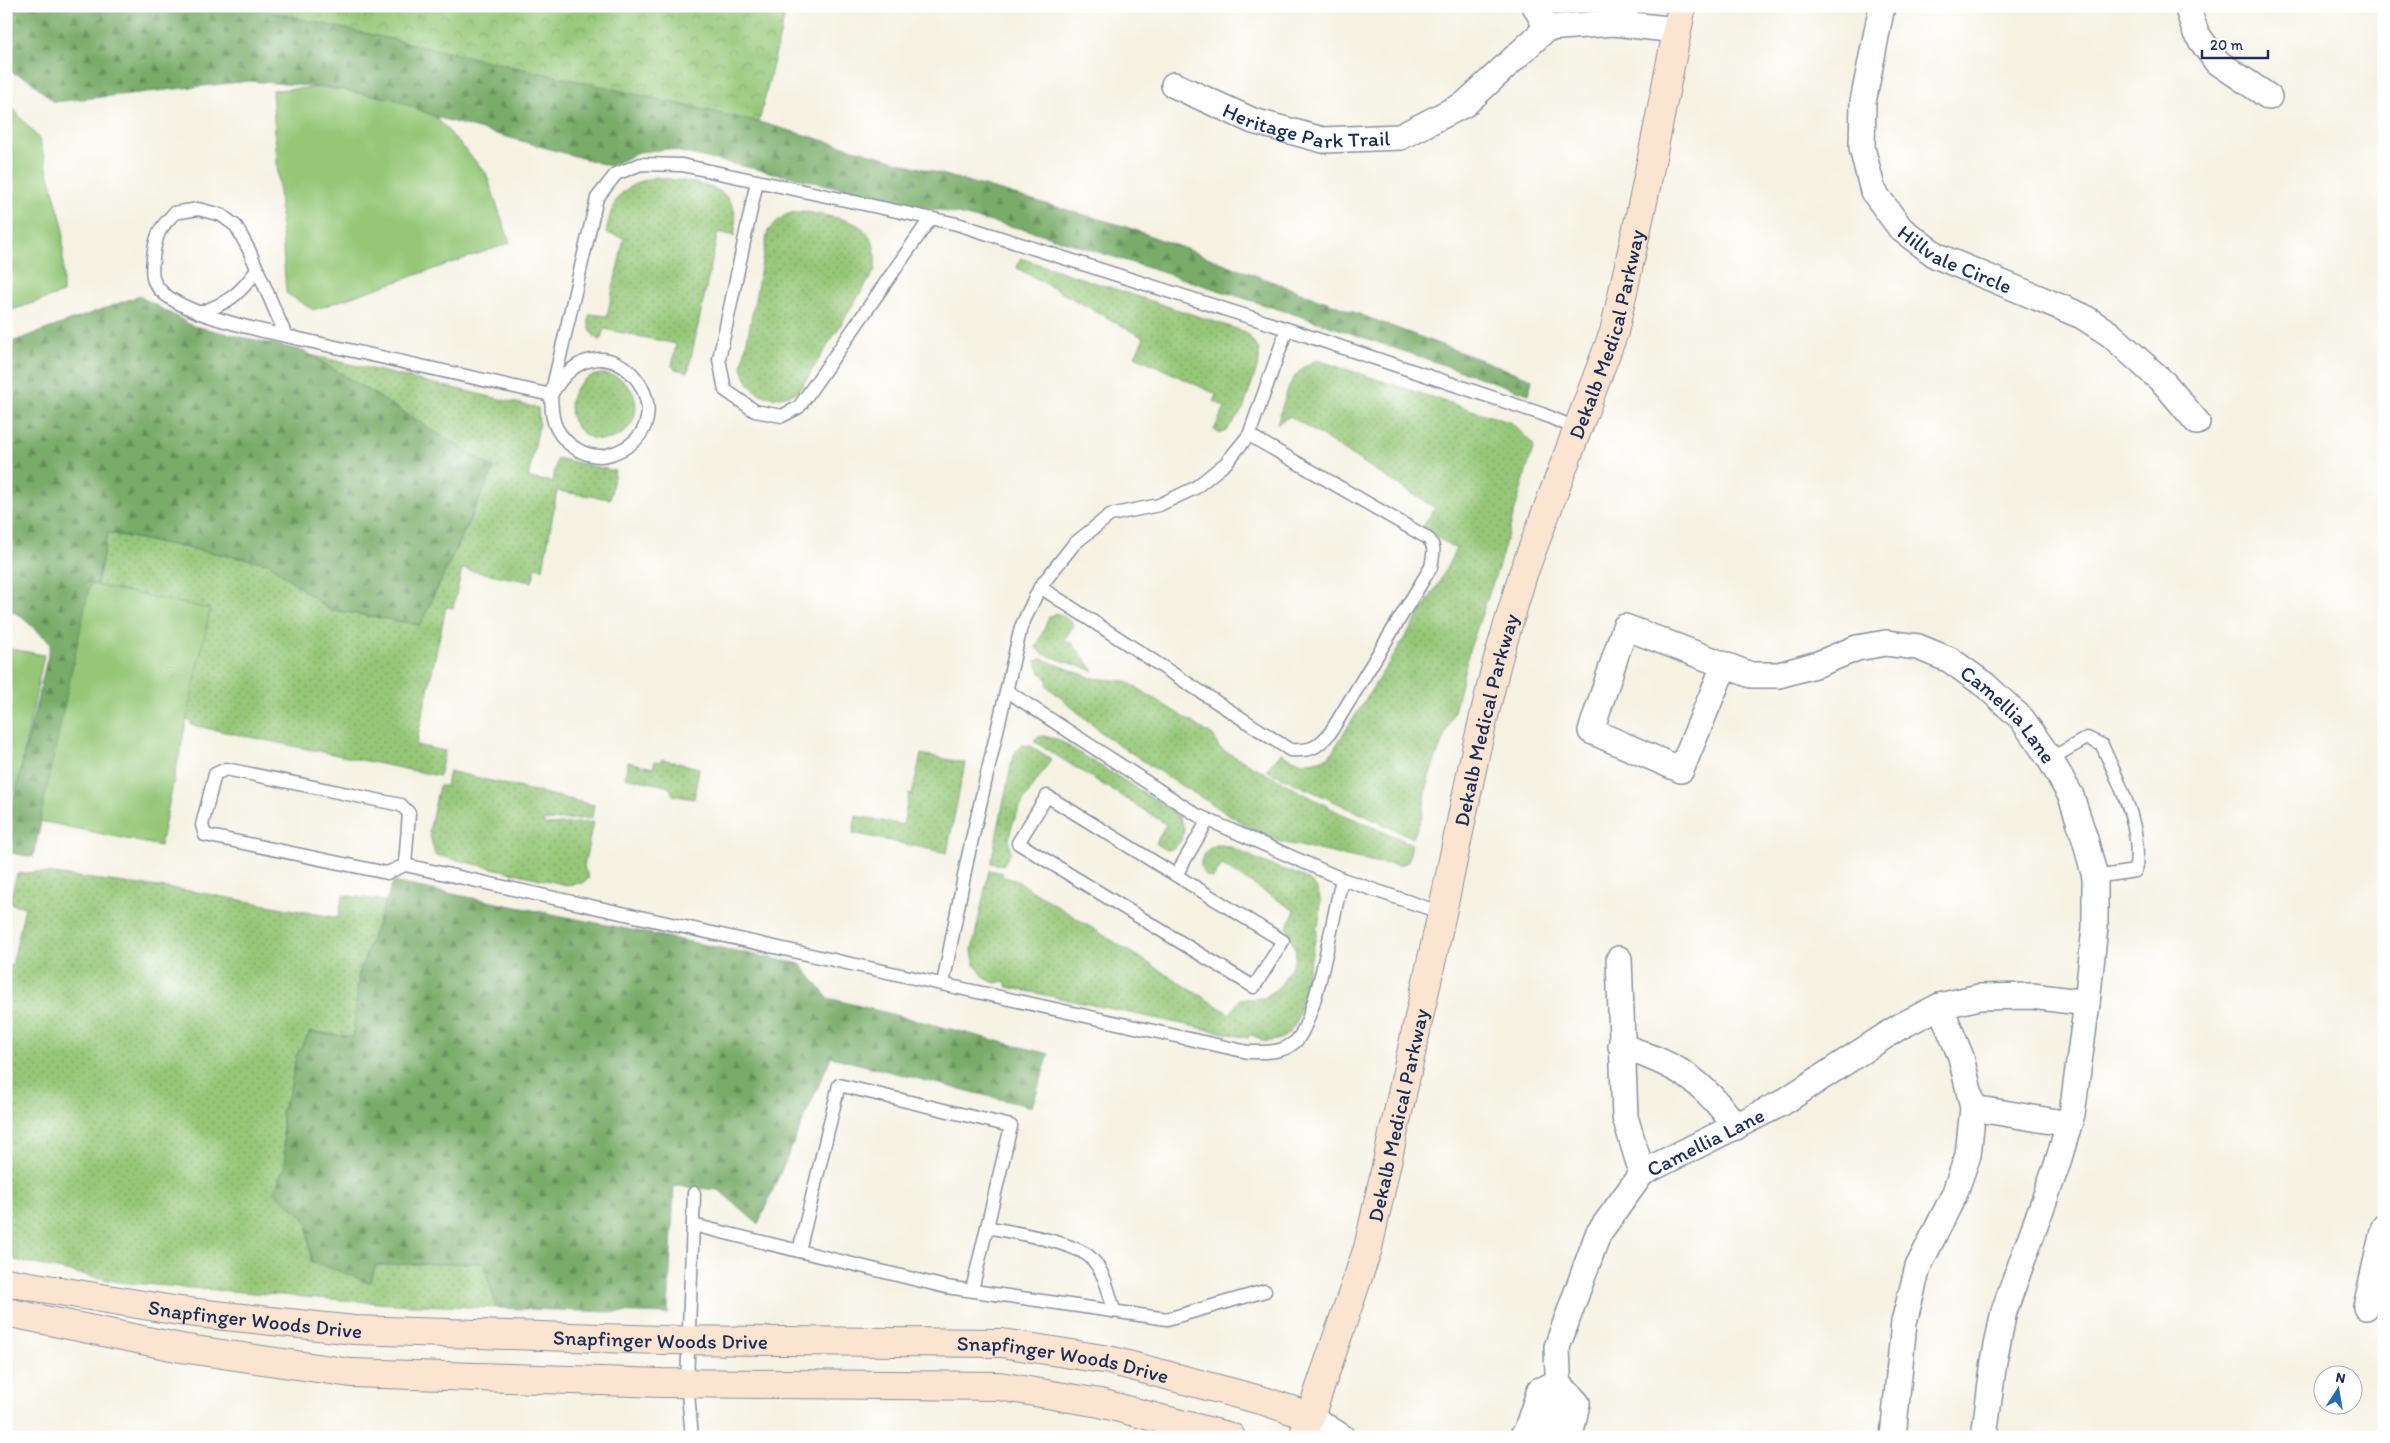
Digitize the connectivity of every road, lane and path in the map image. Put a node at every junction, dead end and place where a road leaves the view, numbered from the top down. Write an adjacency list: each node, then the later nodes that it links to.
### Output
1 (1535, 6): 5 (street)
2 (1882, 6): 15 (street, Hillvale Circle)
3 (2187, 6): 7 (street)
4 (1679, 18): 5 (street); 16 (main road, Dekalb Medical Parkway)
5 (1548, 28): 6 (street, Heritage Park Trail)
6 (1174, 85)
7 (2269, 96)
8 (757, 181): 9 (lane); 9 (lane); 14 (lane)
9 (930, 219): 12 (lane)
10 (257, 270): 11 (lane); 11 (lane); 13 (lane)
11 (199, 313): 13 (lane)
12 (1287, 329): 16 (lane); 17 (lane)
13 (286, 336): 14 (lane)
14 (551, 395): 14 (lane)
15 (2197, 422)
16 (1578, 429): 27 (main road, Dekalb Medical Parkway)
17 (1249, 435): 18 (lane); 18 (lane)
18 (1040, 587): 20 (lane)
19 (1724, 666): 19 (street, Camellia Lane); 21 (street, Camellia Lane)
20 (1007, 691): 22 (lane); 29 (lane)
21 (2050, 759): 25 (street, Camellia Lane); 25 (lane)
22 (1208, 820): 24 (lane); 26 (lane)
23 (405, 865): 23 (lane); 29 (lane)
24 (1176, 875): 24 (lane)
25 (2095, 877): 30 (street, Camellia Lane)
26 (1342, 879): 27 (lane); 29 (lane)
27 (1442, 913): 51 (main road, Dekalb Medical Parkway)
28 (1619, 959): 32 (street)
29 (943, 984)
30 (2087, 1003): 31 (street, Camellia Lane); 34 (street, Camellia Lane)
31 (1940, 1006): 33 (street); 35 (street, Camellia Lane)
32 (1621, 1046): 35 (street); 36 (street)
33 (1973, 1108): 34 (street); 57 (street)
34 (2069, 1124): 58 (street, Camellia Lane)
35 (1736, 1128): 36 (street, Camellia Lane)
36 (1642, 1173): 49 (street, Camellia Lane)
37 (694, 1193): 38 (lane)
38 (693, 1225): 41 (lane); 48 (lane)
39 (987, 1227): 41 (lane); 43 (lane); 46 (lane)
40 (2384, 1227): 45 (street)
41 (799, 1251): 43 (lane)
42 (6, 1282): 48 (main road, Snapfinger Woods Drive)
43 (972, 1290): 46 (lane)
44 (1265, 1291): 46 (lane)
45 (2366, 1306)
46 (1114, 1311)
47 (6, 1312): 50 (main road, Snapfinger Woods Drive)
48 (688, 1340): 50 (lane); 51 (main road, Snapfinger Woods Drive)
49 (1558, 1383): 52 (street, Camellia Lane); 56 (street)
50 (687, 1384): 53 (lane); 54 (main road, Snapfinger Woods Drive)
51 (1306, 1426): 55 (street)
52 (1531, 1436)
53 (692, 1437)
54 (1232, 1437)
55 (1342, 1437)
56 (1570, 1437)
57 (1893, 1437)
58 (1984, 1437)

